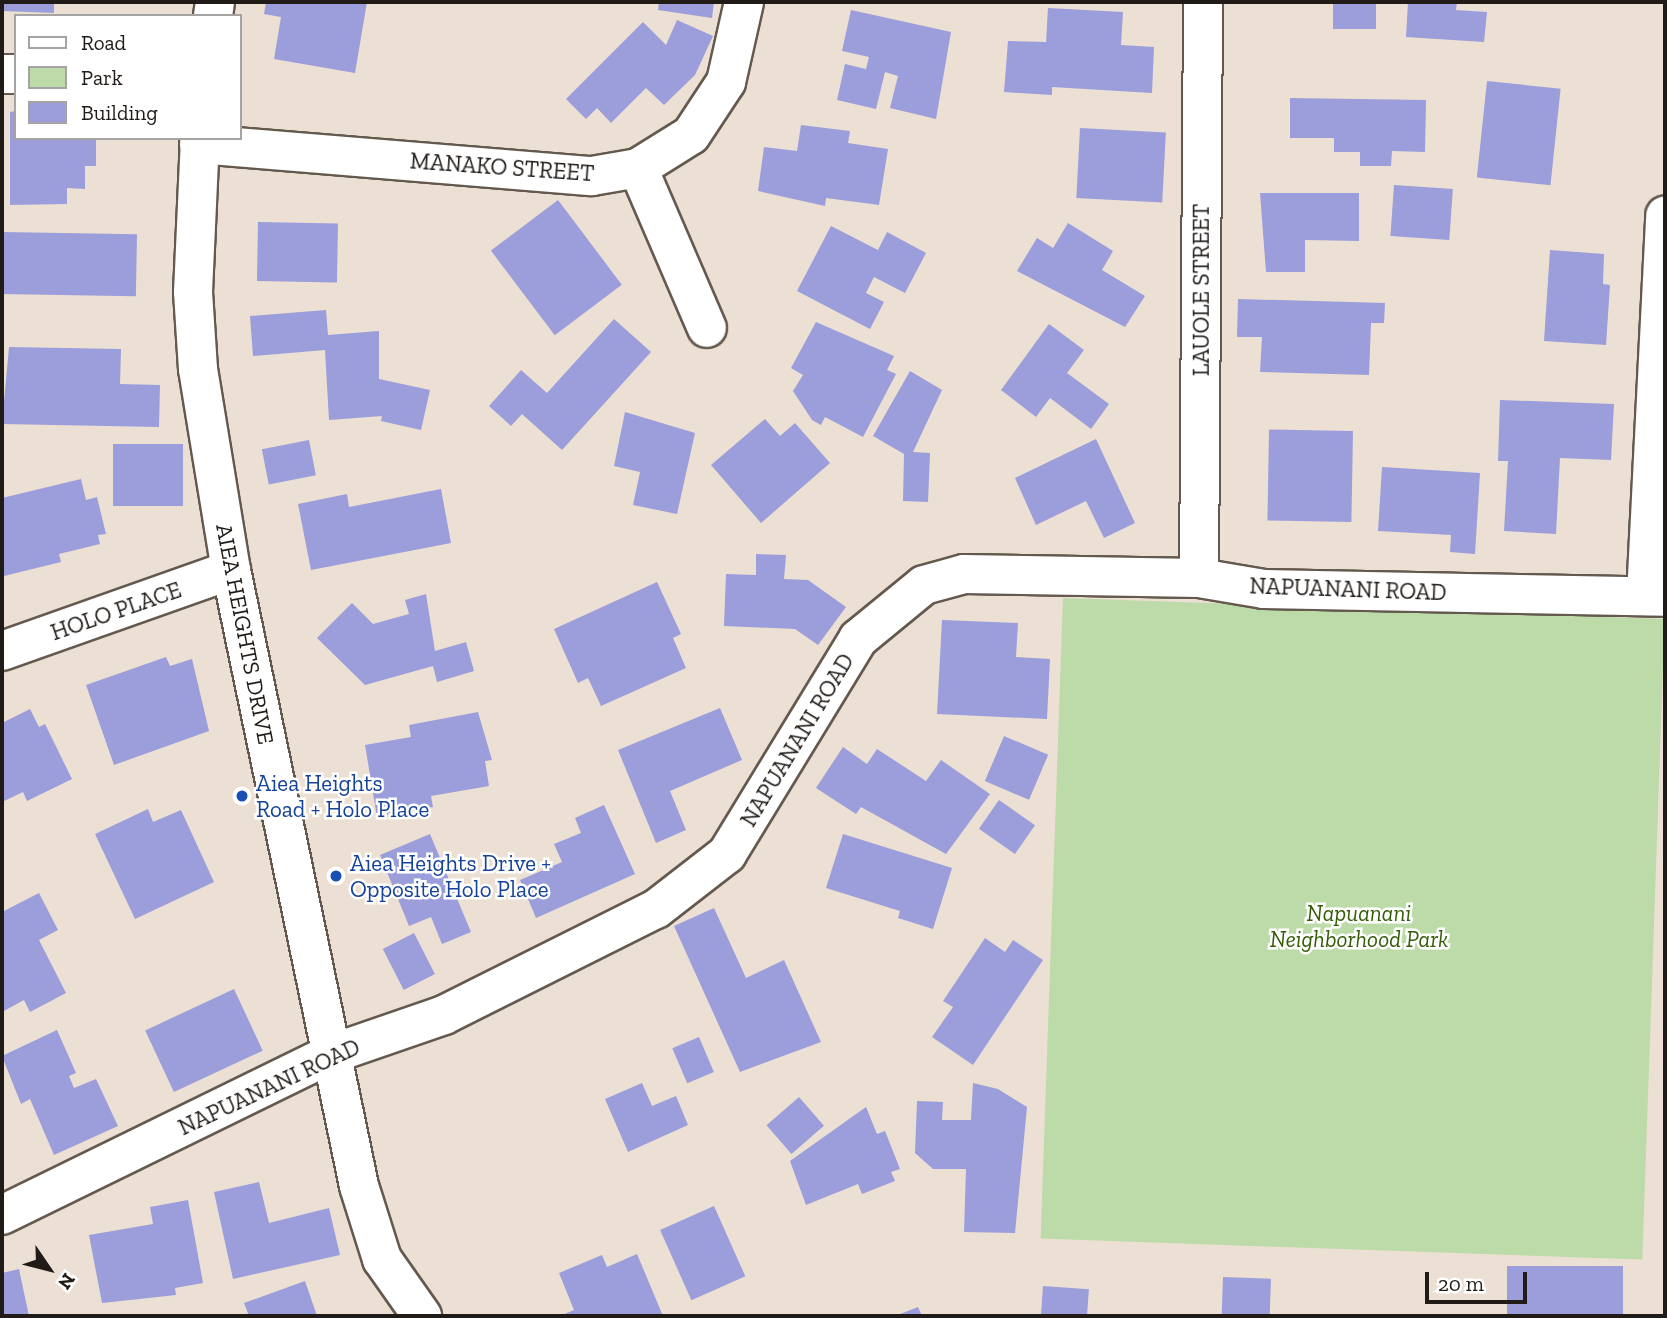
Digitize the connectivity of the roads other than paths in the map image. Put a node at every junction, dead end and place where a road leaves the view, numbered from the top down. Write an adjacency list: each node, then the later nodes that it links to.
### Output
1 (744, 2): 4 (street, MANAKO STREET)
2 (1203, 2): 8 (street, LAUOLE STREET)
3 (199, 141): 4 (street, MANAKO STREET); 7 (street, AIEA HEIGHTS DRIVE)
4 (638, 167): 6 (street)
5 (1665, 215): 9 (street)
6 (707, 328)
7 (231, 570): 10 (street, HOLO PLACE); 11 (street, AIEA HEIGHTS DRIVE)
8 (1199, 578): 9 (street, NAPUANANI ROAD); 11 (street, NAPUANANI ROAD)
9 (1656, 596)
10 (2, 651)
11 (328, 1055): 12 (street, NAPUANANI ROAD); 13 (street, AIEA HEIGHTS DRIVE)
12 (2, 1215)
13 (422, 1316)

